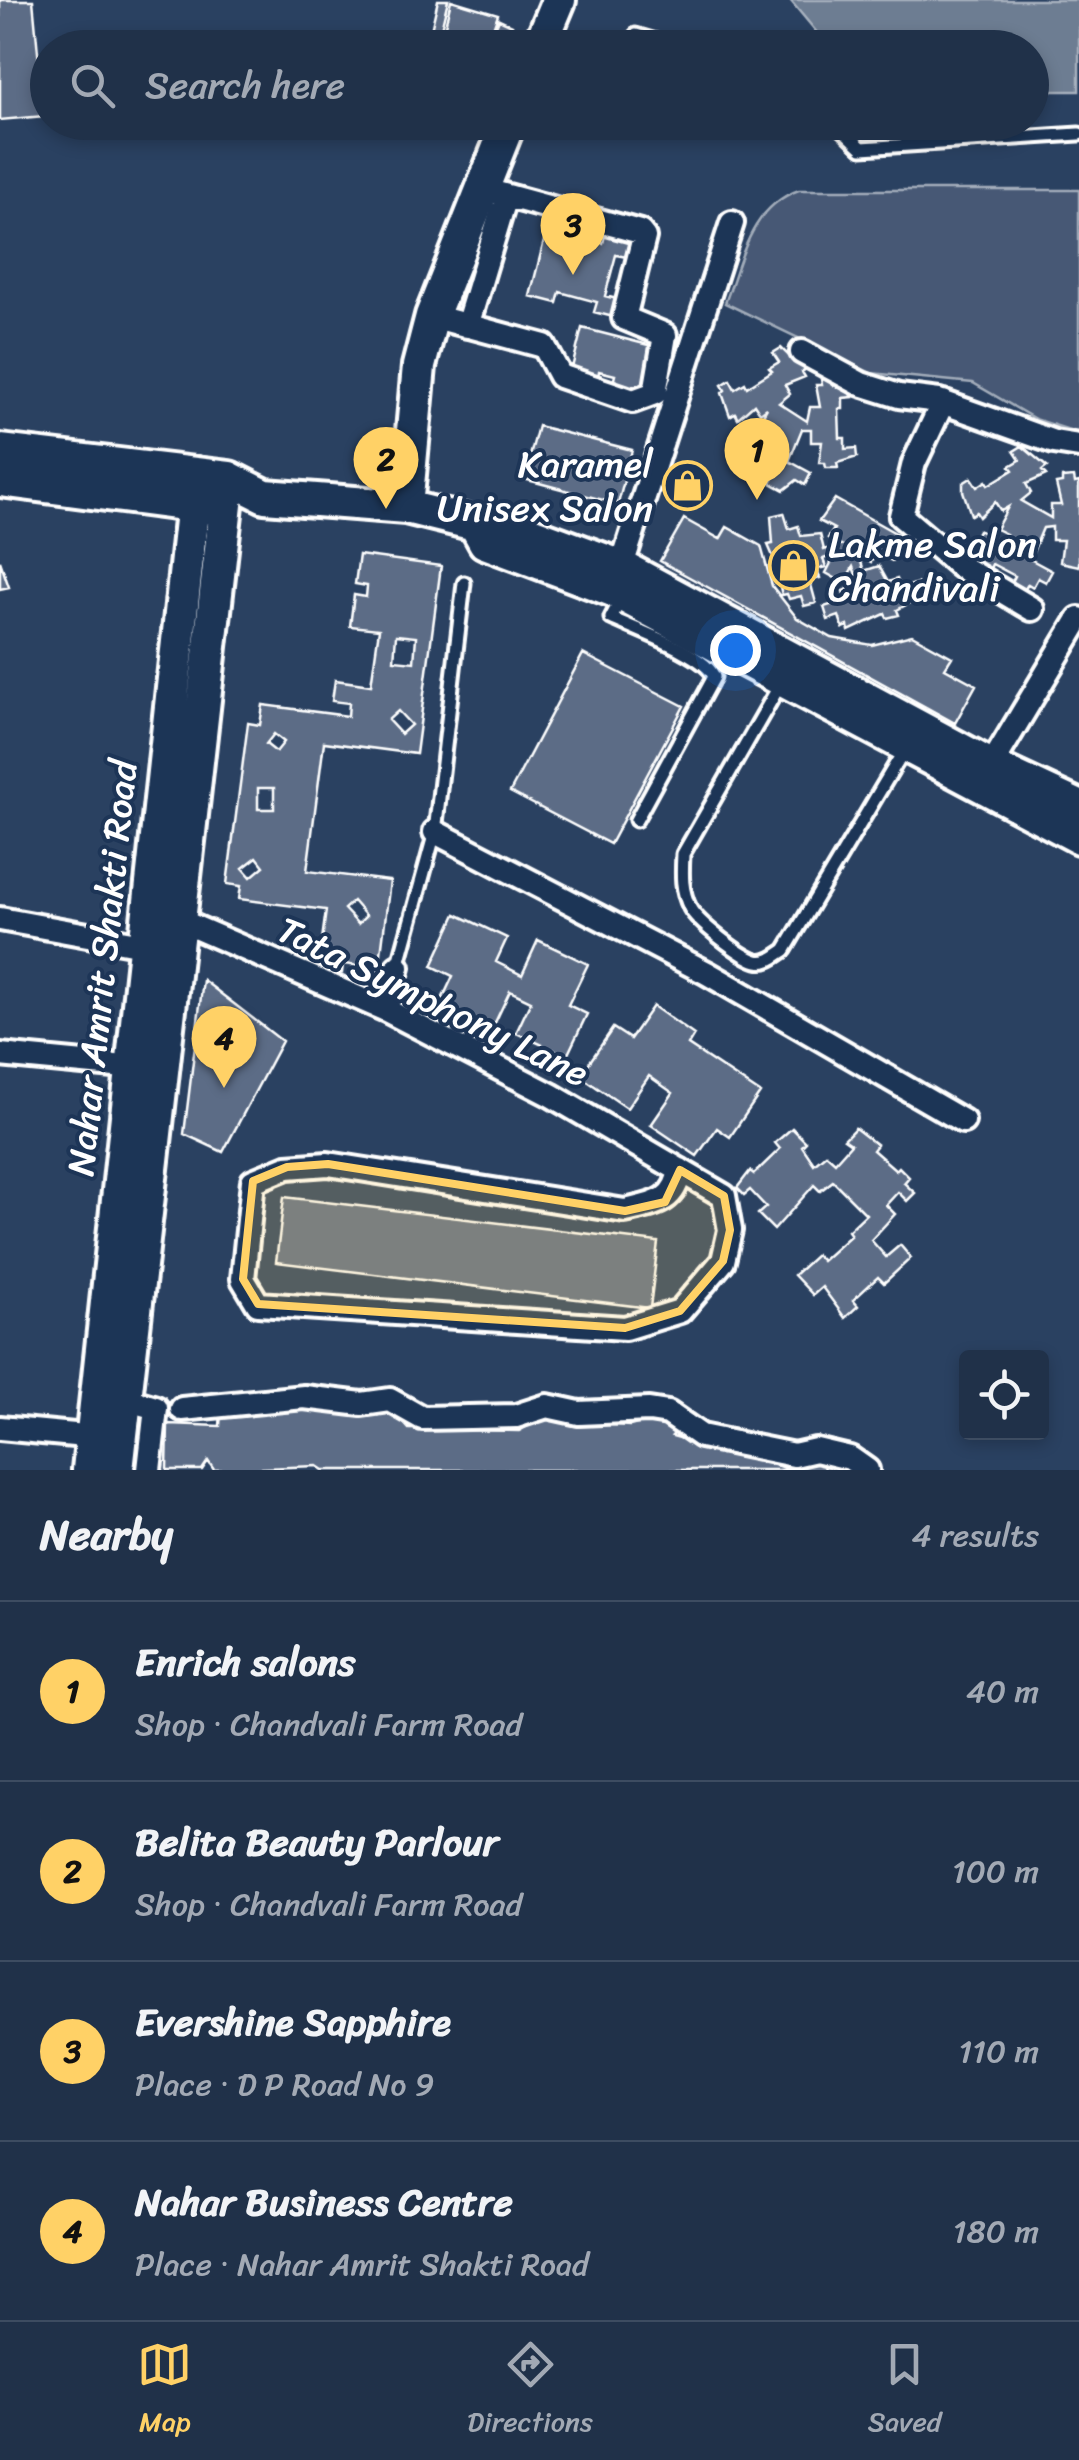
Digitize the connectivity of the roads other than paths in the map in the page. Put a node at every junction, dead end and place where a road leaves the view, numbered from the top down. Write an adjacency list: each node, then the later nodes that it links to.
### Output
1 (559, 0): 2 (street)
2 (547, 30)
3 (1079, 134): 4 (lane)
4 (1049, 136)
5 (505, 140): 8 (street)
6 (854, 140): 7 (lane)
7 (986, 140)
8 (494, 192): 10 (street); 12 (street)
9 (732, 223): 23 (street)
10 (480, 231): 11 (street); 12 (street)
11 (432, 316): 12 (street); 21 (street)
12 (466, 326)
13 (802, 352): 14 (street)
14 (943, 402): 15 (street); 24 (street)
15 (1079, 446)
16 (0, 450): 18 (street)
17 (0, 480): 18 (street)
18 (136, 483): 19 (street)
19 (194, 490): 20 (street); 35 (street, Nahar Amrit Shakti Road)
20 (228, 494): 21 (street); 36 (street, Nahar Amrit Shakti Road)
21 (406, 508): 23 (street)
22 (464, 583): 32 (lane)
23 (619, 584): 26 (street); 26 (lane)
24 (1032, 609)
25 (1076, 632): 29 (street)
26 (706, 638): 27 (street); 31 (lane)
27 (789, 669): 28 (street); 28 (lane)
28 (913, 736): 29 (street); 33 (street)
29 (991, 766): 30 (street)
30 (1079, 807)
31 (636, 820)
32 (435, 832): 37 (lane); 42 (street)
33 (1079, 838)
34 (0, 919): 35 (street, Tata Symphony Lane)
35 (145, 931): 36 (street, Tata Symphony Lane); 40 (street, Nahar Amrit Shakti Road)
36 (180, 937): 38 (street, Tata Symphony Lane); 41 (street, Nahar Amrit Shakti Road)
37 (398, 967): 38 (street)
38 (386, 1010): 43 (street, Tata Symphony Lane)
39 (0, 1055): 40 (street)
40 (131, 1068): 41 (street); 47 (street, Nahar Amrit Shakti Road)
41 (164, 1072): 44 (street, Nahar Amrit Shakti Road)
42 (963, 1121)
43 (680, 1170): 43 (street, Tata Symphony Lane)
44 (126, 1399): 47 (street, Nahar Amrit Shakti Road); 49 (street)
45 (182, 1409): 50 (street)
46 (0, 1428): 47 (street)
47 (110, 1449): 48 (street, Nahar Amrit Shakti Road)
48 (88, 1470)
49 (149, 1470)
50 (866, 1470)

